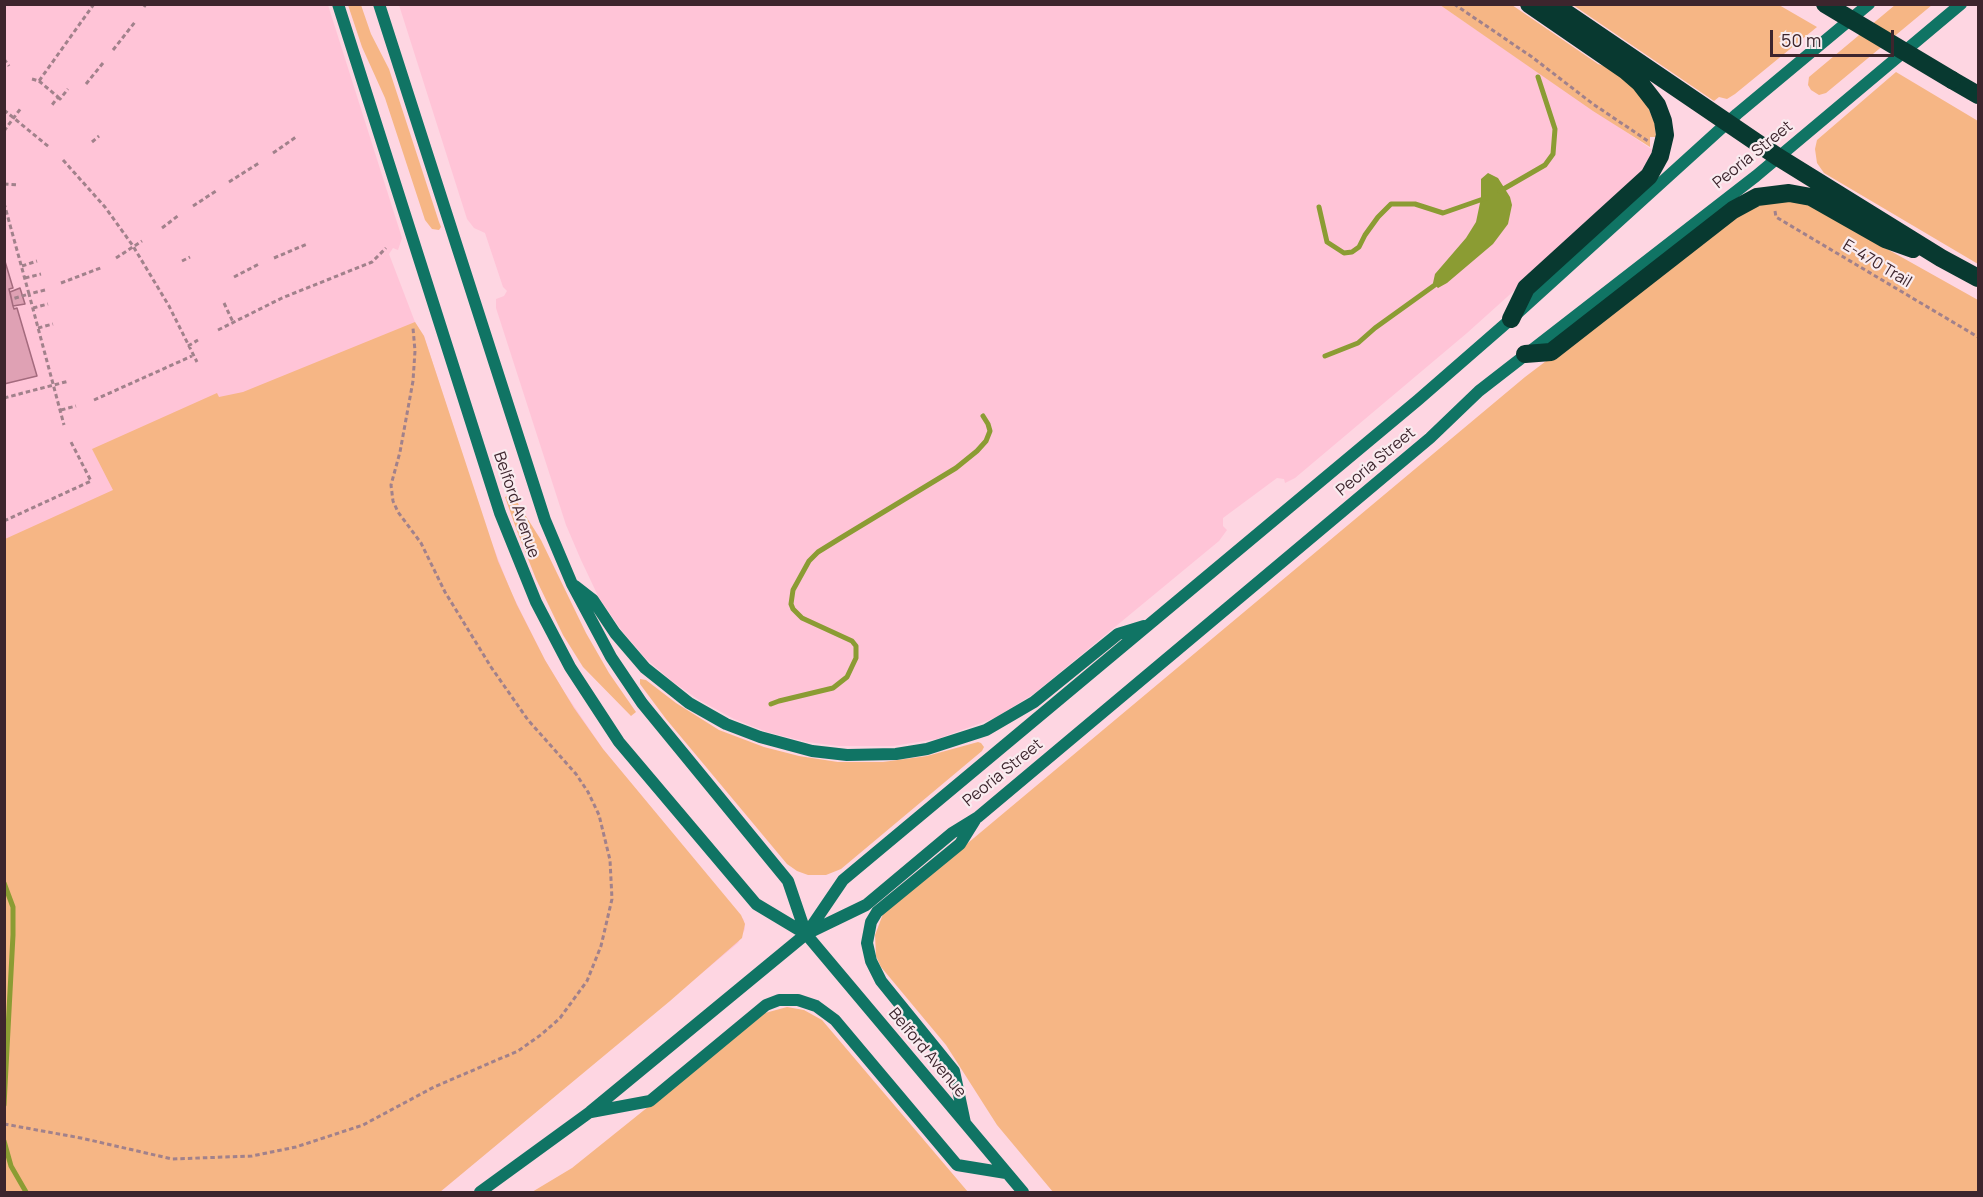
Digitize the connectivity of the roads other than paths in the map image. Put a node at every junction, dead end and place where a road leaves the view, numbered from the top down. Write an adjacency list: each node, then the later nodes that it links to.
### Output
1 (338, 4): 18 (main road, Belford Avenue)
2 (379, 4): 15 (main road, Belford Avenue)
3 (1529, 4): 13 (highway)
4 (1553, 4): 9 (highway)
5 (1825, 4): 8 (highway, bridge)
6 (1869, 4): 9 (main road, Peoria Street)
7 (1961, 4): 10 (main road, Peoria Street)
8 (1978, 95)
9 (1727, 123): 10 (highway); 13 (main road, Peoria Street)
10 (1778, 157): 11 (highway); 14 (main road, Peoria Street)
11 (1941, 258): 12 (highway); 14 (highway)
12 (1978, 278)
13 (1511, 319): 16 (main road, Peoria Street)
14 (1525, 354): 17 (main road, Peoria Street)
15 (572, 584): 16 (main road); 18 (main road, Belford Avenue)
16 (1148, 625): 18 (main road, Peoria Street)
17 (978, 817): 18 (main road, Peoria Street); 20 (main road)
18 (806, 934): 19 (main road, Peoria Street); 20 (main road, Belford Avenue)
19 (590, 1112): 21 (main road); 22 (main road, Peoria Street)
20 (966, 1126): 21 (main road, Belford Avenue)
21 (1006, 1173): 23 (main road, Belford Avenue)
22 (480, 1192)
23 (1023, 1192)

